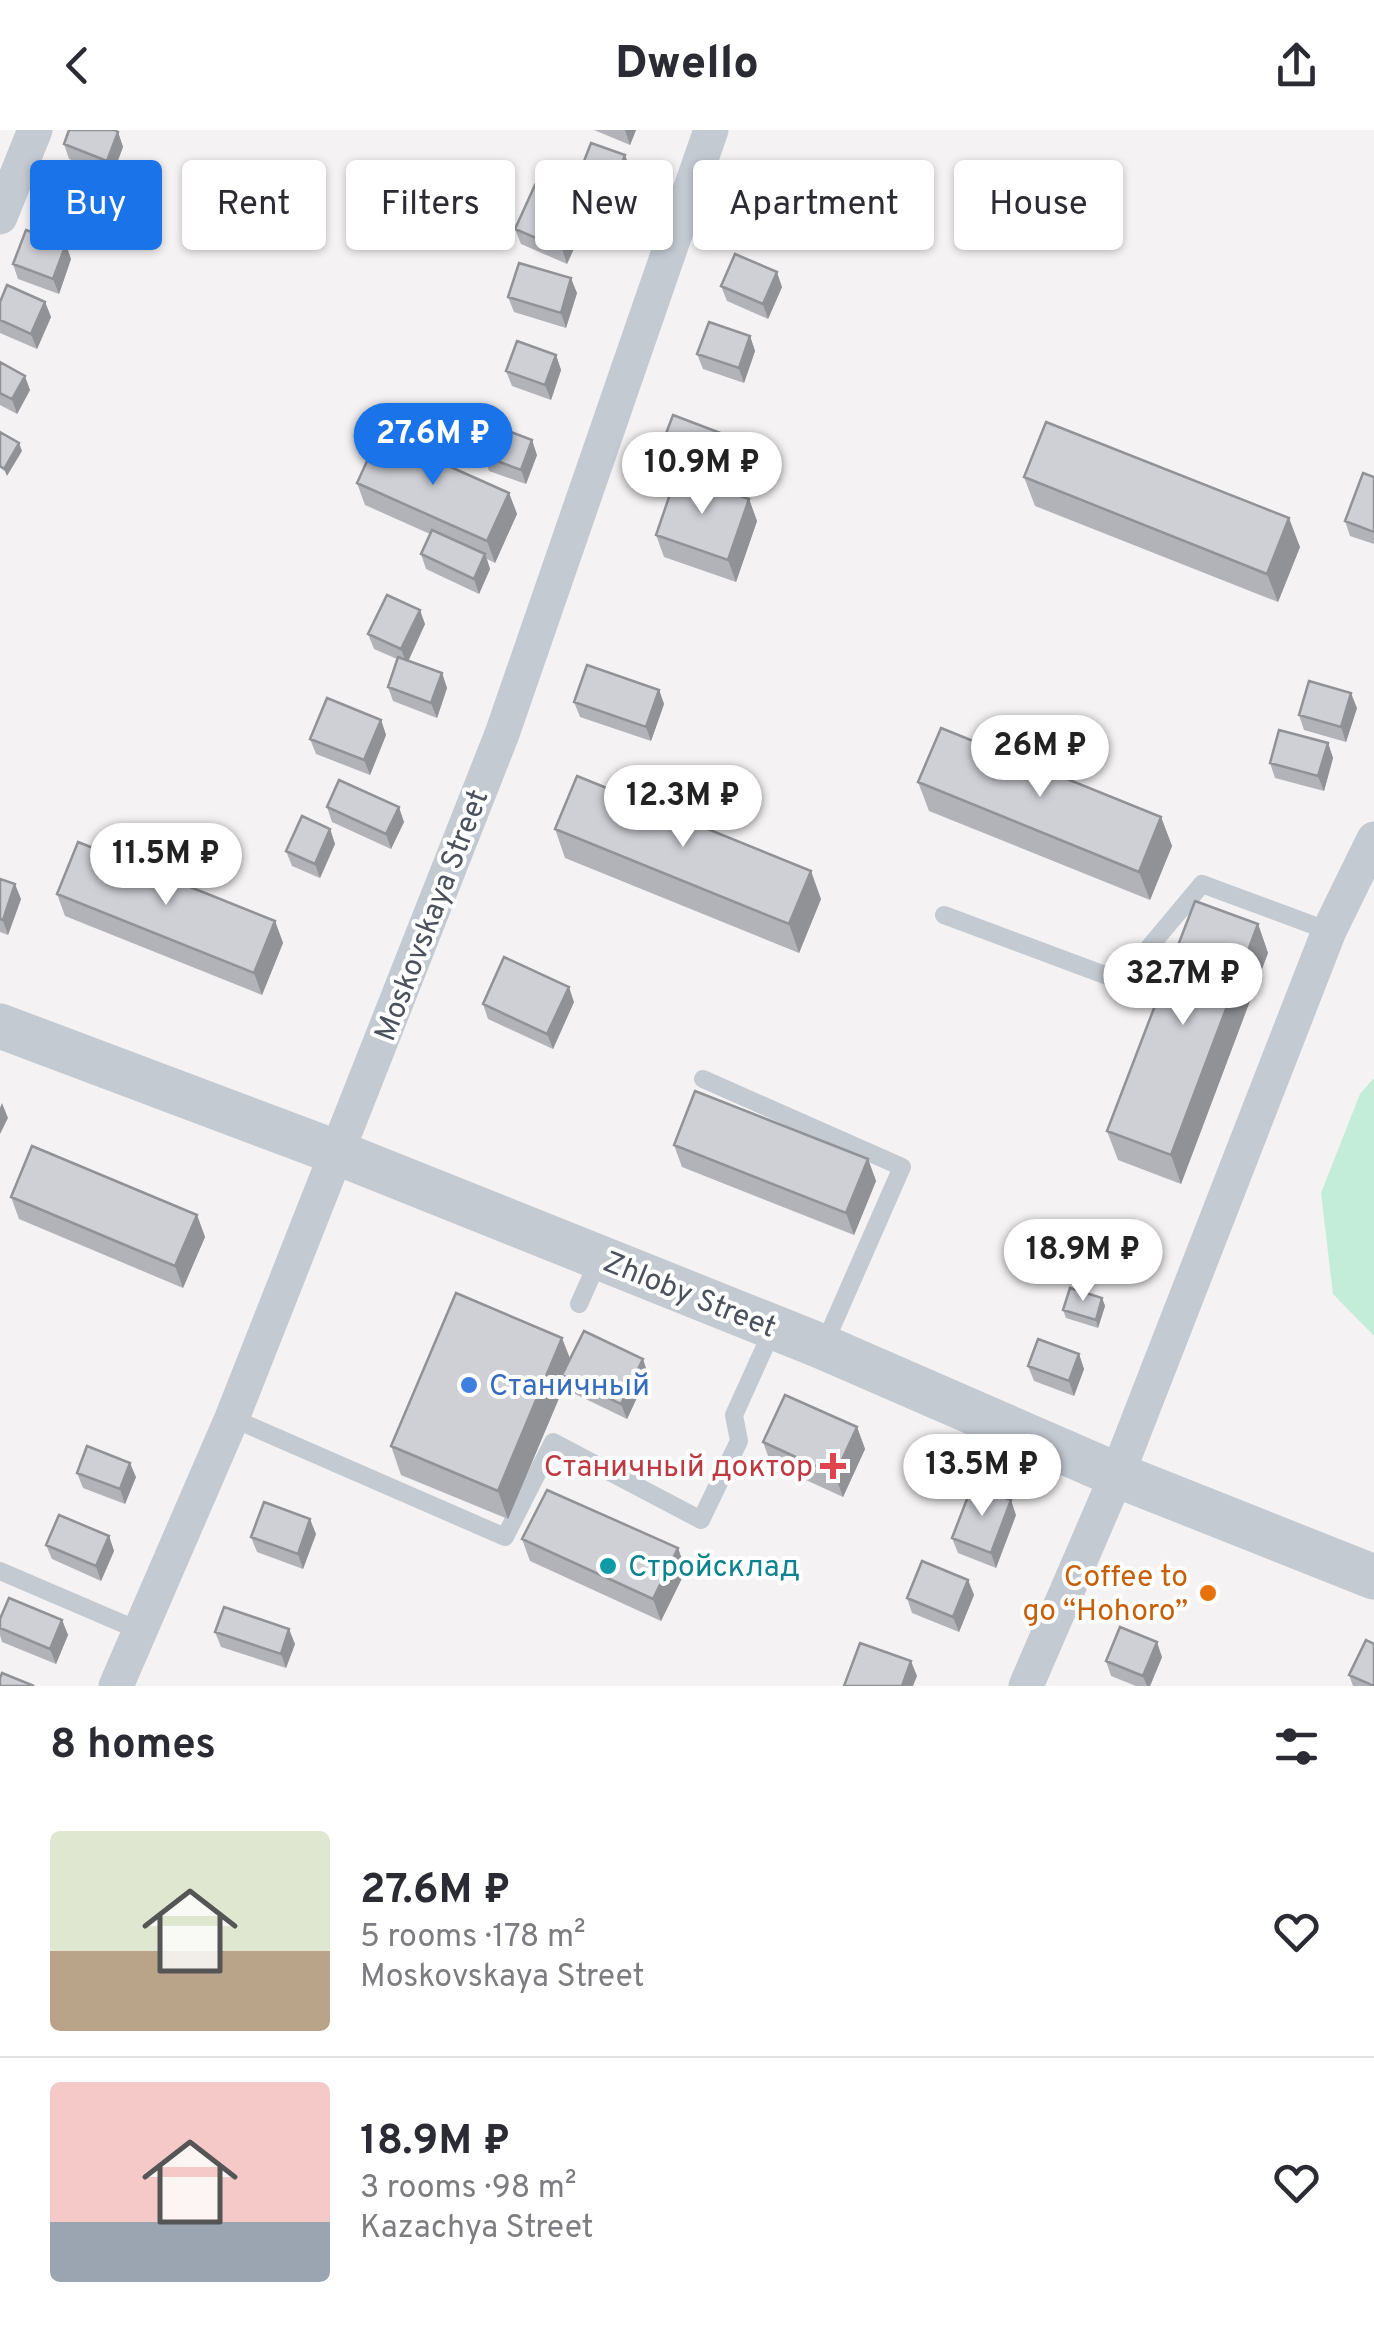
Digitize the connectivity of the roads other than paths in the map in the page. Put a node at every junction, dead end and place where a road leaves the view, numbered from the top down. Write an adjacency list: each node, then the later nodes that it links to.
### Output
1 (35, 130): 3 (street)
2 (711, 130): 9 (street, Moskovskaya Street)
3 (0, 218)
4 (1374, 839): 6 (street)
5 (944, 916): 6 (lane)
6 (1330, 931): 15 (street)
7 (0, 1026): 9 (street, Zhloby Street)
8 (703, 1078): 13 (lane)
9 (338, 1153): 10 (street, Zhloby Street); 14 (street, Moskovskaya Street)
10 (599, 1258): 11 (lane); 12 (street, Zhloby Street)
11 (579, 1304)
12 (773, 1328): 13 (street, Zhloby Street); 14 (lane)
13 (823, 1347): 15 (street, Zhloby Street)
14 (232, 1418): 18 (street, Moskovskaya Street)
15 (1117, 1475): 17 (street, Zhloby Street); 20 (street)
16 (0, 1571): 18 (lane)
17 (1374, 1577)
18 (140, 1631): 19 (street, Moskovskaya Street)
19 (116, 1686)
20 (1026, 1686)

